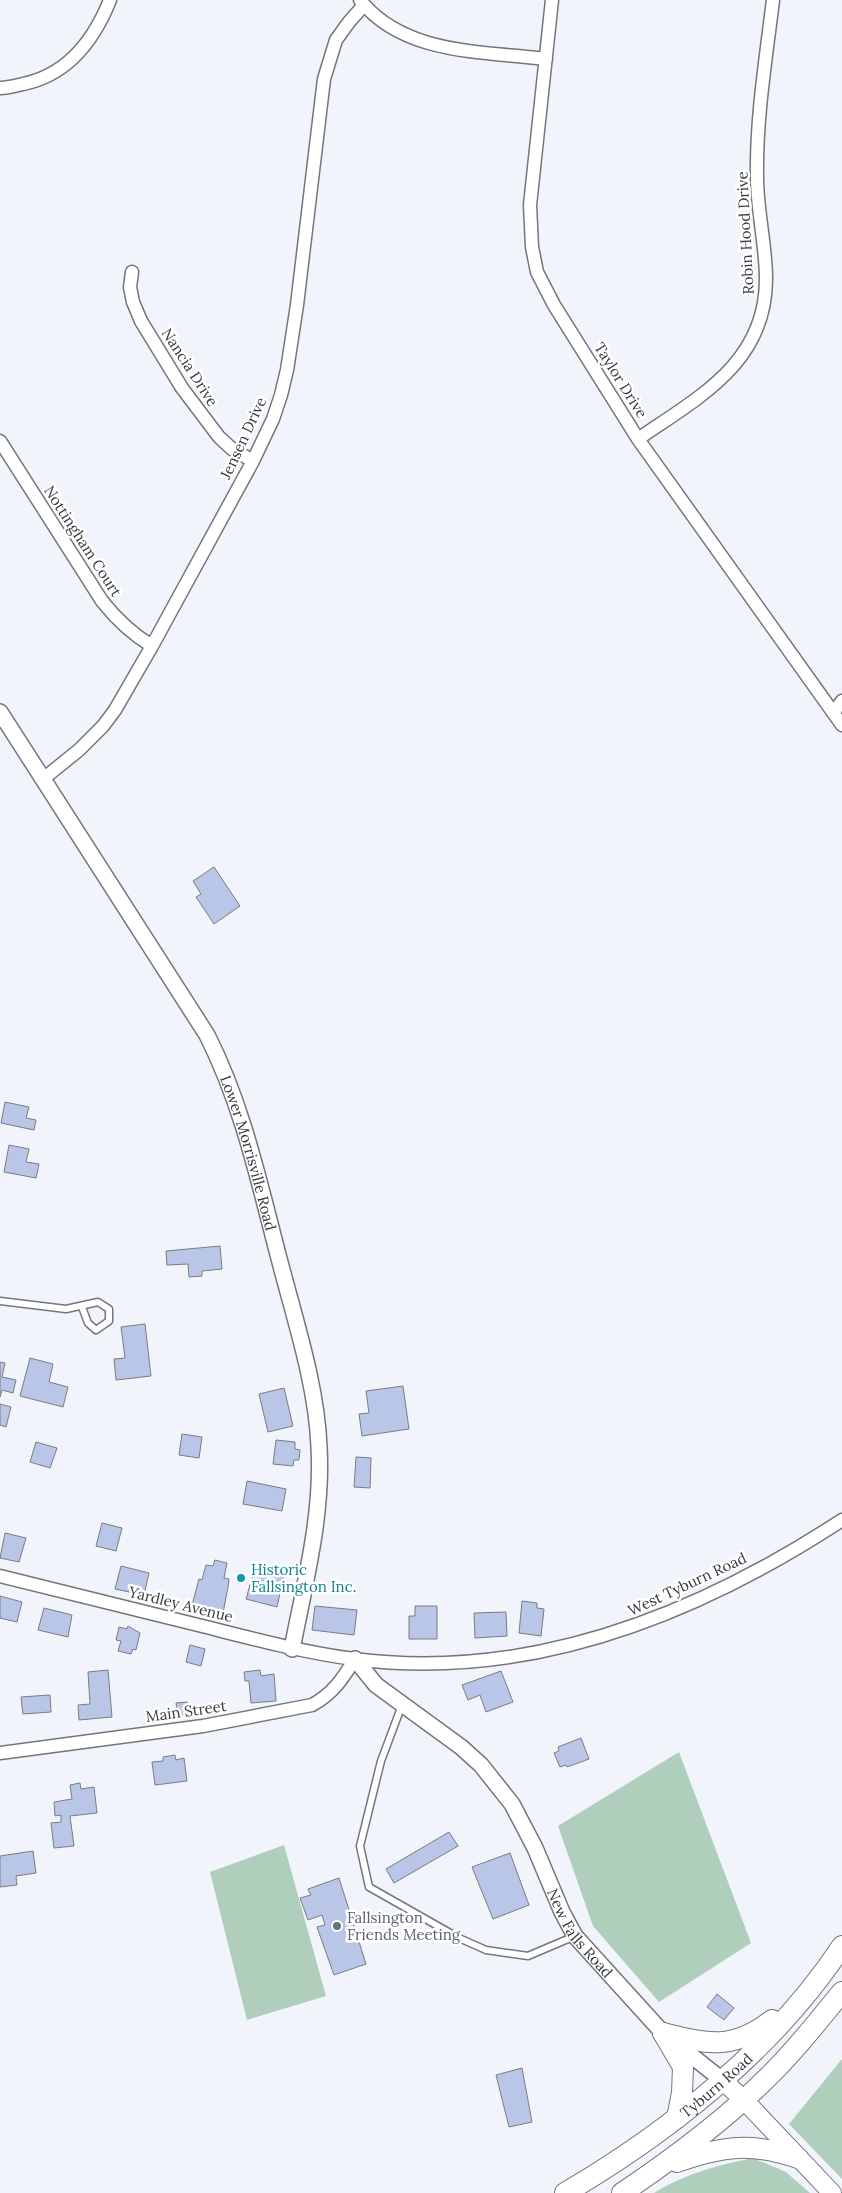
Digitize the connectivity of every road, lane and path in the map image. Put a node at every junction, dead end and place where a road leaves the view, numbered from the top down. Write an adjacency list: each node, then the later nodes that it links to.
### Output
1 (110, 0): 6 (street)
2 (552, 0): 5 (street, Taylor Drive)
3 (773, 0): 8 (street, Robin Hood Drive)
4 (362, 2): 5 (street); 10 (street, Jensen Drive)
5 (546, 58): 8 (street, Taylor Drive)
6 (0, 88)
7 (132, 272): 10 (street, Nancia Drive)
8 (638, 439): 14 (street, Taylor Drive)
9 (0, 441): 11 (street, Nottingham Court)
10 (253, 461): 11 (street, Jensen Drive)
11 (152, 646): 16 (street, Jensen Drive)
12 (842, 701): 14 (street)
13 (0, 712): 16 (street, Lower Morrisville Road)
14 (834, 712): 15 (street, Taylor Drive)
15 (842, 725)
16 (43, 778): 21 (street, Lower Morrisville Road)
17 (0, 1301): 18 (lane)
18 (82, 1307): 18 (lane)
19 (842, 1520): 22 (street, West Tyburn Road)
20 (0, 1576): 21 (street, Yardley Avenue)
21 (292, 1649): 22 (street, Yardley Avenue)
22 (355, 1659): 23 (street, New Falls Road); 24 (street, Main Street)
23 (403, 1704): 25 (street, New Falls Road); 25 (lane)
24 (0, 1753)
25 (575, 1936): 29 (street, New Falls Road)
26 (842, 1946): 28 (main road, Tyburn Road)
27 (842, 1992): 31 (main road, Tyburn Road)
28 (804, 1996): 29 (main road); 30 (main road, Tyburn Road)
29 (663, 2033): 30 (street, New Falls Road); 32 (main road)
30 (722, 2080): 31 (main road, New Falls Road); 32 (main road, Tyburn Road)
31 (744, 2100): 33 (main road, New Falls Road); 34 (main road, Tyburn Road)
32 (677, 2118): 35 (main road, Tyburn Road)
33 (798, 2158): 34 (main road); 37 (main road, New Falls Road)
34 (659, 2168): 36 (main road, Tyburn Road)
35 (565, 2193)
36 (622, 2193)
37 (832, 2193)

